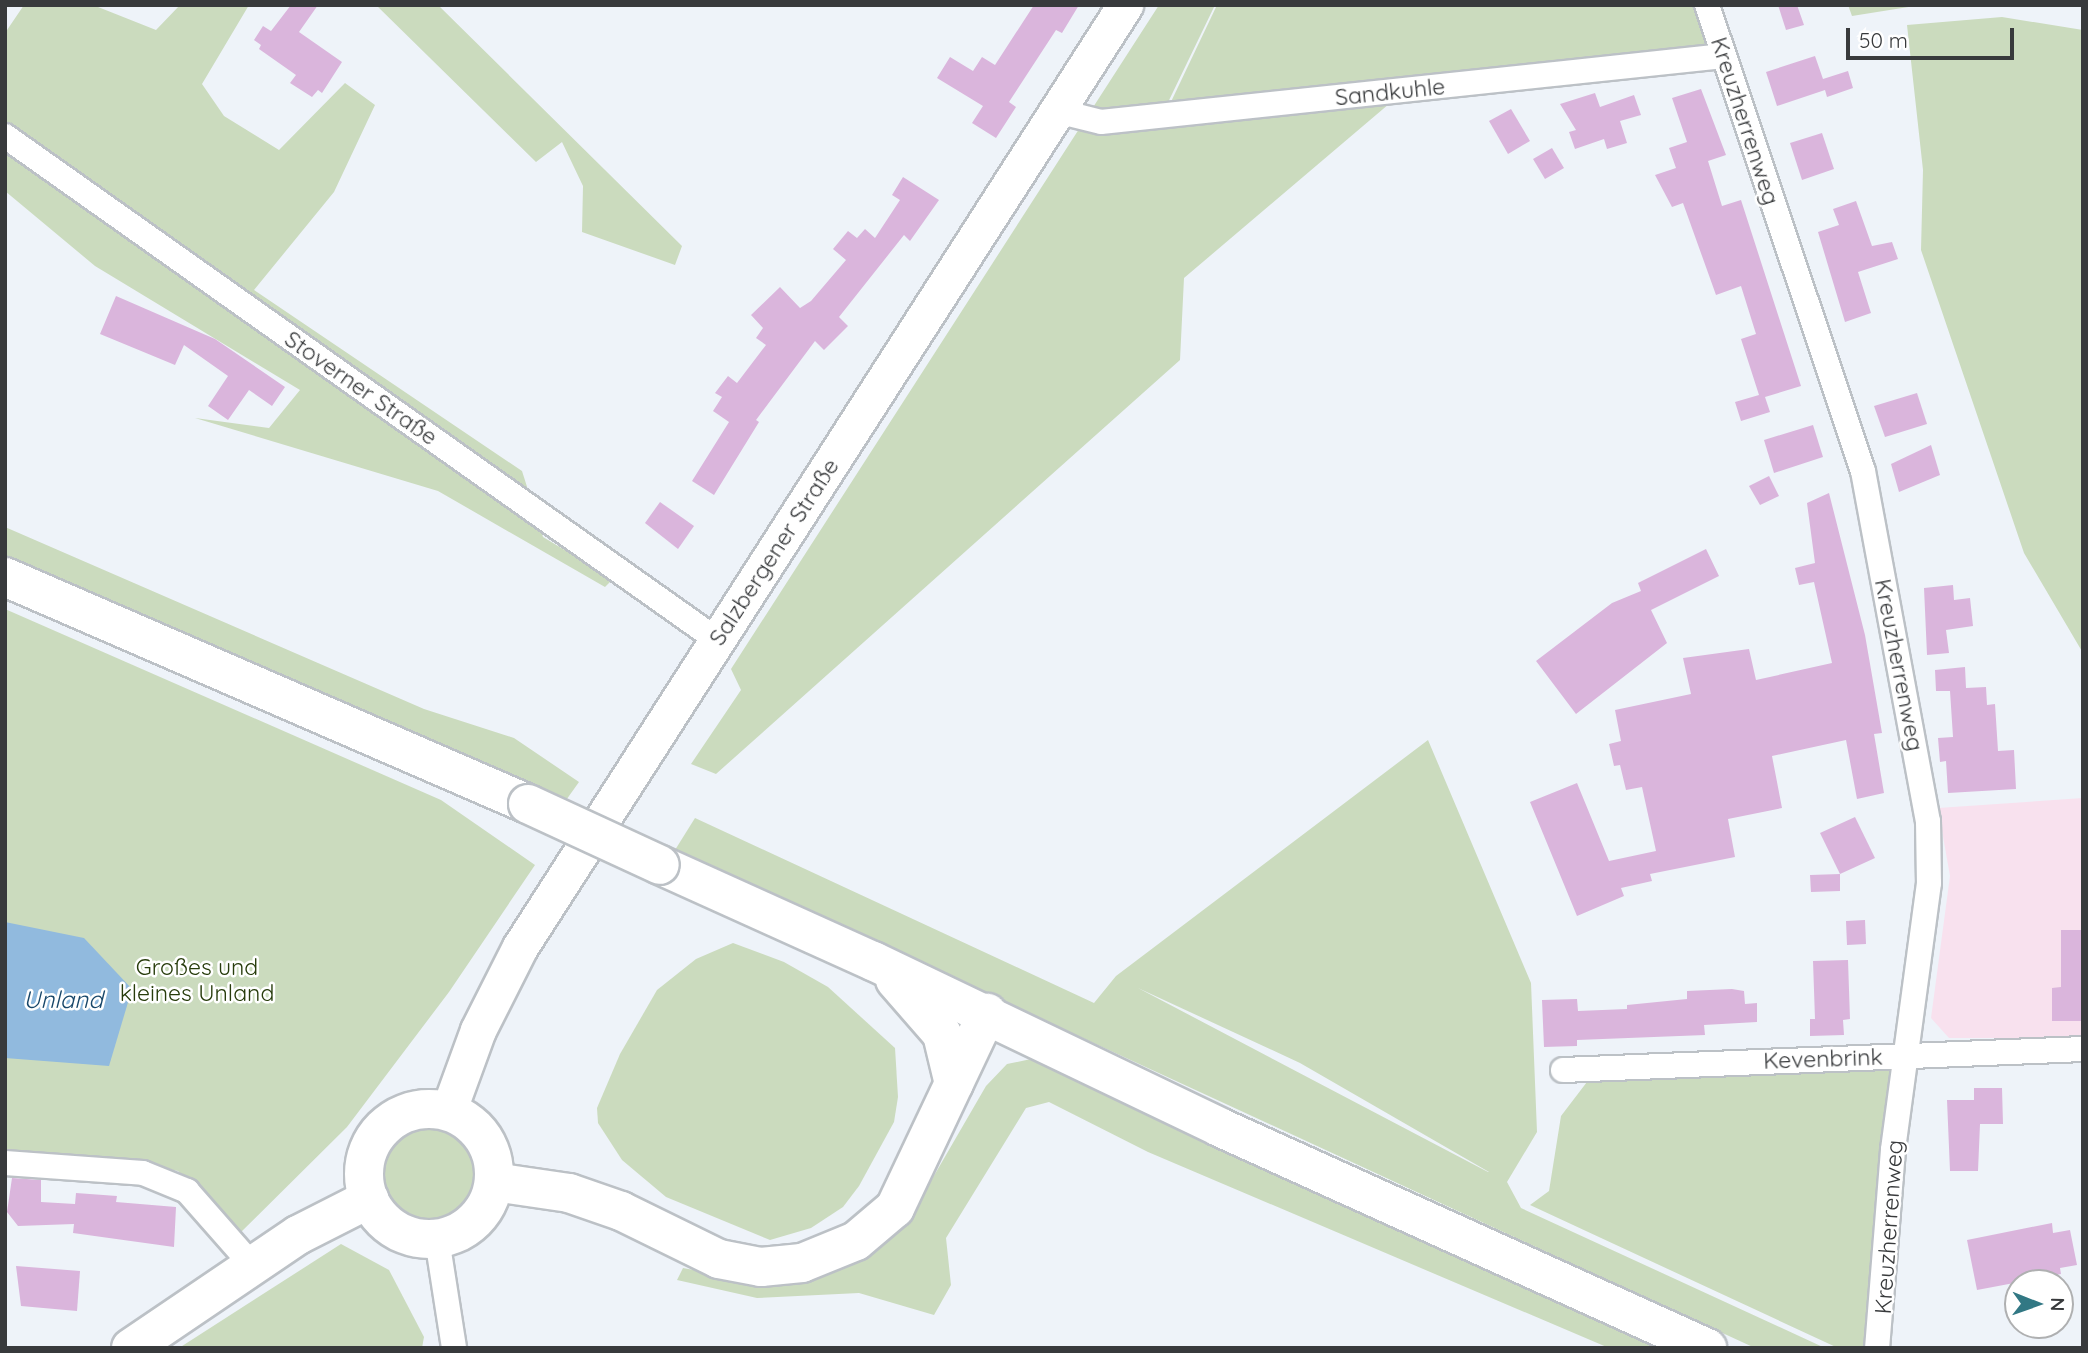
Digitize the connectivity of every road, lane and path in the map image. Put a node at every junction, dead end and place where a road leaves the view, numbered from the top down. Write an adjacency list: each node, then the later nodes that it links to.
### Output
1 (1125, 5): 4 (main road, Salzbergener Straße)
2 (1707, 5): 3 (street, Kreuzherrenweg)
3 (1724, 56): 4 (street, Sandkuhle); 11 (street, Kreuzherrenweg)
4 (1057, 111): 7 (main road, Salzbergener Straße)
5 (5, 136): 7 (street, Stoverner Straße)
6 (5, 577): 8 (main road, bridge)
7 (717, 640): 14 (main road, Salzbergener Straße)
8 (873, 961): 9 (main road); 13 (main road)
9 (987, 1013): 13 (main road); 22 (main road)
10 (2083, 1049): 11 (street, Kevenbrink)
11 (1908, 1055): 12 (street, Kevenbrink); 23 (street, Kreuzherrenweg)
12 (1563, 1070)
13 (954, 1084): 16 (main road)
14 (448, 1112): 16 (main road); 17 (main road)
15 (5, 1163): 19 (street)
16 (494, 1182): 18 (main road)
17 (369, 1199): 18 (main road); 19 (main road)
18 (438, 1239): 21 (street)
19 (253, 1266): 20 (main road)
20 (131, 1348)
21 (454, 1348)
22 (1707, 1348)
23 (1877, 1348)

